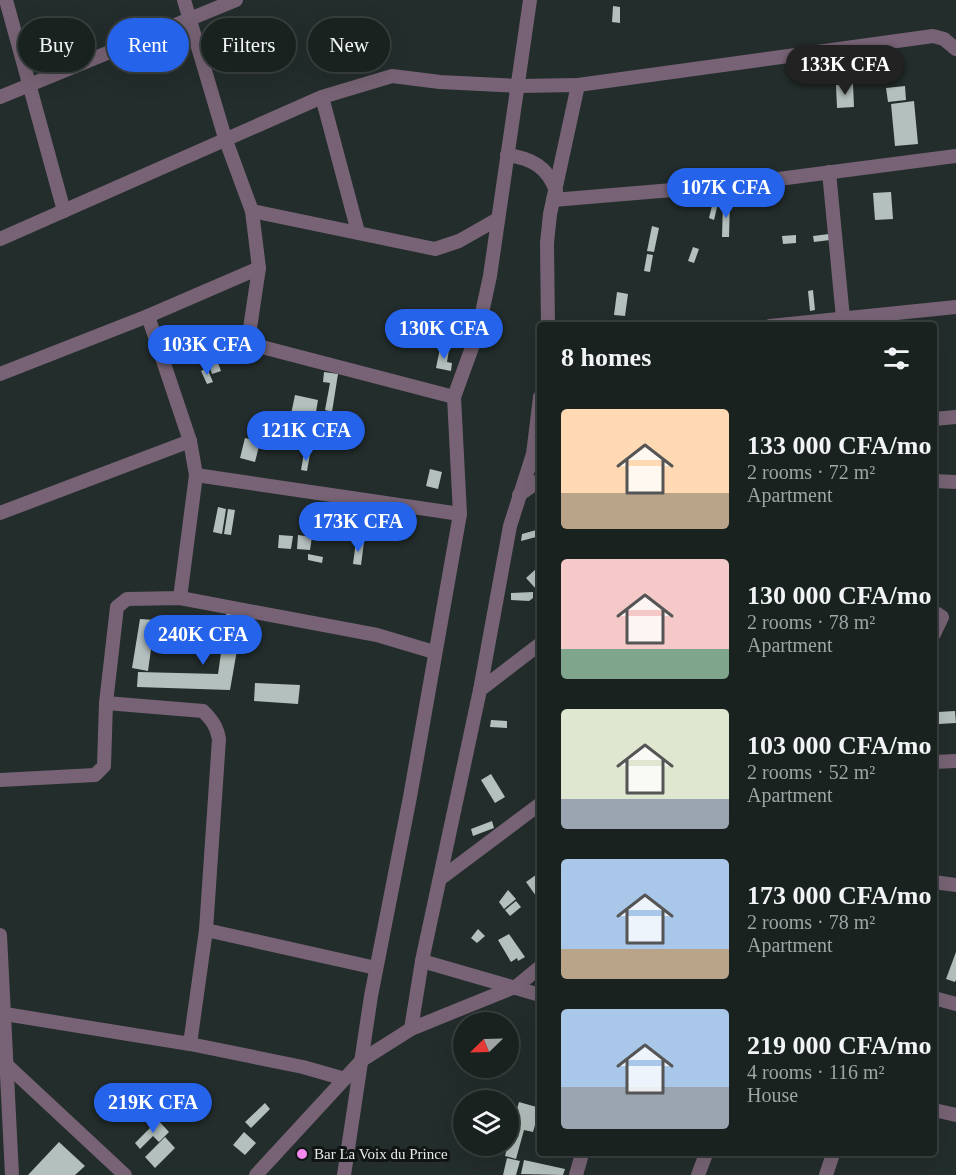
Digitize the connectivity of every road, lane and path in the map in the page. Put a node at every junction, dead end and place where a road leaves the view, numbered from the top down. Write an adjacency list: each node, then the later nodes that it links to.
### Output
1 (6, 0): 7 (street)
2 (184, 0): 5 (street)
3 (236, 0): 5 (street)
4 (530, 0): 9 (street)
5 (189, 17): 7 (street); 12 (street)
6 (956, 49): 8 (street)
7 (27, 84): 10 (street); 17 (street)
8 (578, 85): 9 (street); 16 (street)
9 (518, 86): 11 (street); 13 (street)
10 (0, 97)
11 (322, 97): 12 (street); 20 (street)
12 (225, 138): 17 (street); 18 (street)
13 (507, 155): 16 (street); 19 (street)
14 (956, 156): 15 (street)
15 (829, 172): 16 (street); 26 (street)
16 (555, 195): 27 (street)
17 (64, 211): 21 (street)
18 (252, 211): 20 (street); 22 (street)
19 (496, 220): 20 (street); 31 (street)
20 (358, 232)
21 (0, 239)
22 (259, 268): 25 (street); 31 (street)
23 (956, 307): 24 (street)
24 (905, 311): 26 (street); 29 (street)
25 (148, 316): 30 (street); 35 (street)
26 (843, 318): 28 (street)
27 (548, 322)
28 (806, 322)
29 (906, 322)
30 (0, 374)
31 (454, 396): 40 (street)
32 (956, 417): 34 (street)
33 (537, 418): 38 (street)
34 (937, 418)
35 (190, 441): 36 (street); 39 (street)
36 (196, 475): 40 (street); 41 (street)
37 (537, 482): 38 (street)
38 (519, 495): 46 (street)
39 (0, 513)
40 (460, 514): 45 (street)
41 (180, 598): 45 (street); 47 (street)
42 (944, 615): 43 (street)
43 (937, 628)
44 (537, 646): 46 (street)
45 (434, 652): 58 (street)
46 (480, 690): 52 (street)
47 (106, 703): 50 (street); 55 (street)
48 (956, 761): 49 (street)
49 (937, 762)
50 (0, 780)
51 (537, 806): 52 (street)
52 (440, 879): 57 (street)
53 (937, 882): 54 (street)
54 (956, 885)
55 (206, 930): 58 (street); 66 (street)
56 (0, 934): 64 (street)
57 (422, 961): 60 (street); 65 (street)
58 (376, 968): 67 (street)
59 (537, 969): 60 (street)
60 (517, 986): 61 (street); 65 (street)
61 (537, 994)
62 (937, 999): 63 (street)
63 (956, 1004)
64 (5, 1014): 66 (street); 68 (street)
65 (411, 1029): 67 (street)
66 (190, 1044): 69 (street)
67 (362, 1060): 69 (street); 79 (street)
68 (9, 1067): 72 (street); 77 (street)
69 (345, 1079): 78 (street)
70 (937, 1111): 71 (street)
71 (956, 1115)
72 (5, 1138): 76 (street)
73 (581, 1156): 80 (street)
74 (705, 1156): 81 (street)
75 (832, 1156): 82 (street)
76 (12, 1175)
77 (125, 1175)
78 (256, 1175)
79 (344, 1175)
80 (576, 1175)
81 (698, 1175)
82 (826, 1175)

